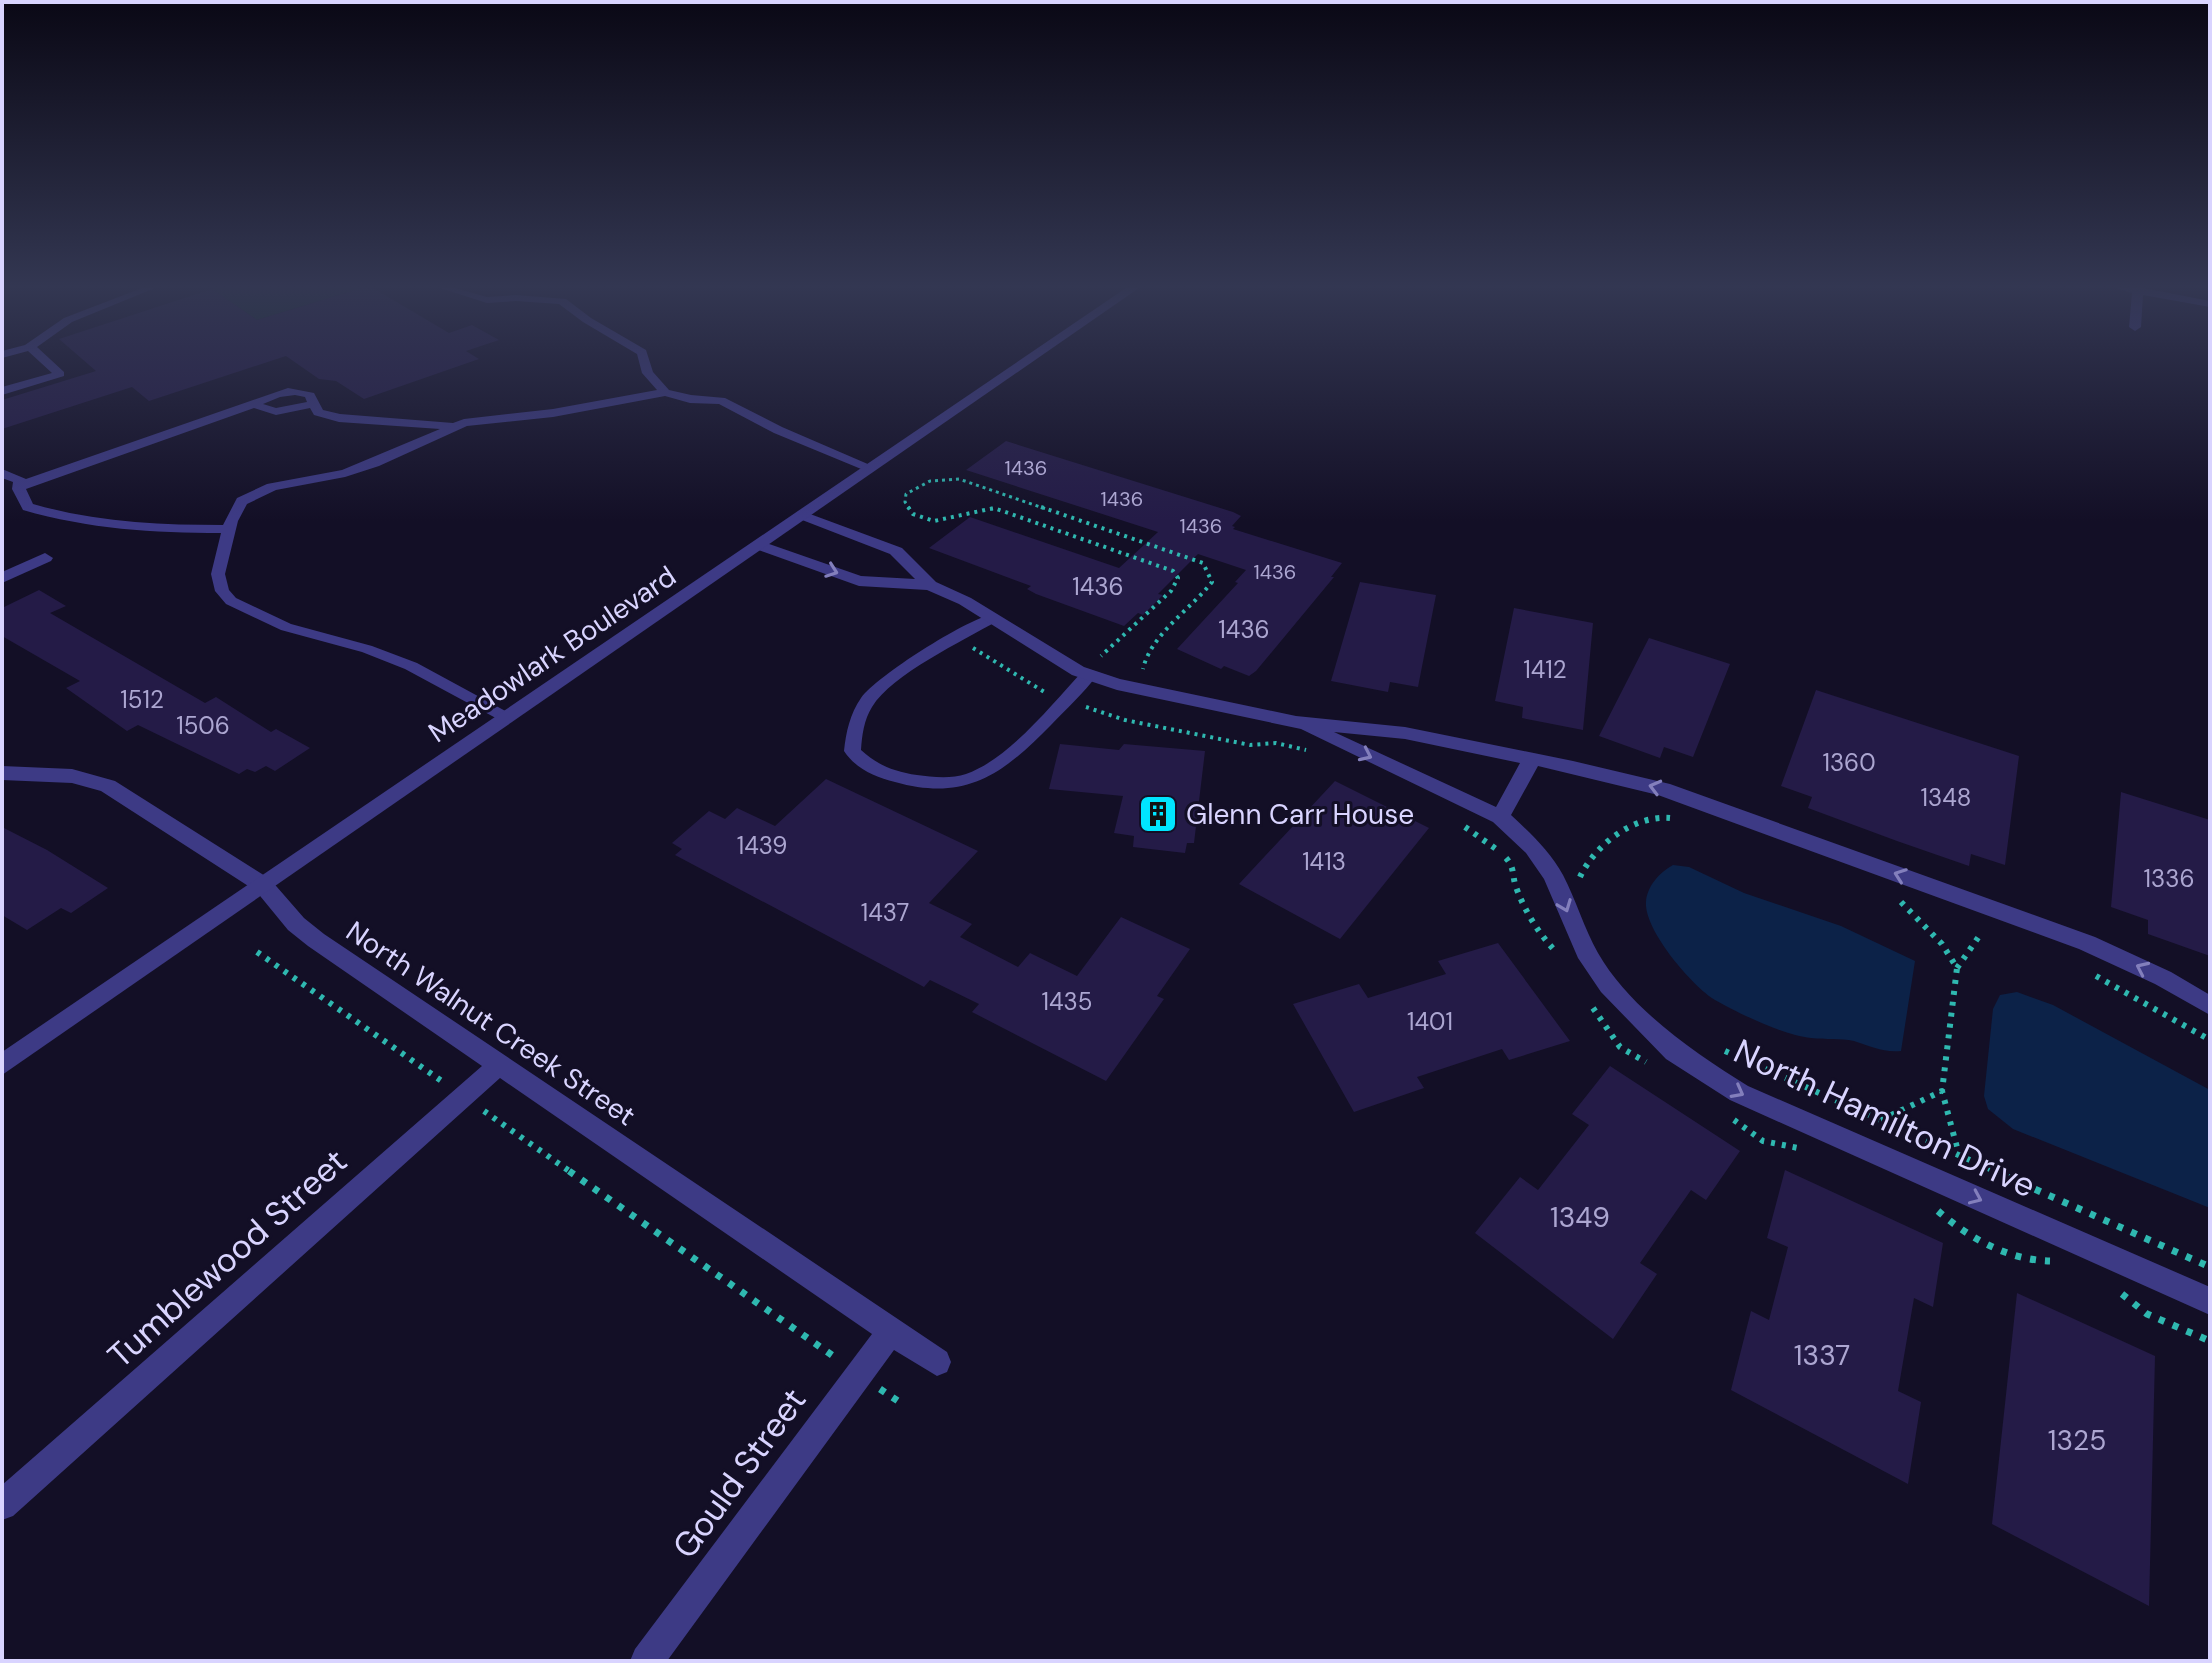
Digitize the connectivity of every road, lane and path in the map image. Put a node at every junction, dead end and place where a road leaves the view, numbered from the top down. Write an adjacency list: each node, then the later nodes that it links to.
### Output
1 (52, 366): 4 (lane)
2 (646, 366): 5 (lane)
3 (1020, 366): 9 (street, Meadowlark Boulevard)
4 (2, 391)
5 (665, 392): 8 (lane); 9 (lane)
6 (255, 404): 7 (lane); 7 (lane); 11 (lane)
7 (314, 404): 8 (lane)
8 (452, 426): 13 (lane)
9 (871, 468): 12 (street, Meadowlark Boulevard)
10 (2, 473): 11 (lane)
11 (20, 485): 13 (lane)
12 (802, 515): 14 (street, Meadowlark Boulevard); 17 (street, North Hamilton Drive)
13 (229, 529): 21 (lane)
14 (758, 545): 17 (street, North Hamilton Drive, one-way to 17); 21 (street, Meadowlark Boulevard)
15 (45, 558): 16 (street)
16 (2, 578)
17 (930, 585): 18 (street, North Hamilton Drive)
18 (992, 618): 19 (street, North Hamilton Drive); 19 (lane)
19 (1089, 666): 20 (path); 22 (street, North Hamilton Drive)
20 (1148, 677)
21 (505, 718): 27 (street, Meadowlark Boulevard)
22 (1296, 722): 23 (street, North Hamilton Drive); 25 (street, North Hamilton Drive, one-way to 25)
23 (1532, 759): 25 (street); 38 (street, North Hamilton Drive, one-way to 23)
24 (2, 773): 27 (street, North Walnut Creek Street)
25 (1500, 817): 48 (street, North Hamilton Drive, one-way to 48)
26 (1676, 820): 28 (path)
27 (263, 885): 41 (street, Meadowlark Boulevard); 42 (street, North Walnut Creek Street)
28 (1582, 887)
29 (1887, 896): 30 (path)
30 (1901, 902): 31 (path); 36 (path)
31 (1914, 907)
32 (1969, 927): 33 (path)
33 (1982, 932): 34 (path); 36 (path)
34 (1996, 937)
35 (257, 952): 44 (path)
36 (1957, 968): 43 (path)
37 (2092, 974): 39 (path)
38 (2210, 1006)
39 (2210, 1040)
40 (1710, 1044): 45 (path)
41 (2, 1065)
42 (499, 1065): 44 (street, Tumblewood Street); 49 (street, North Walnut Creek Street)
43 (1942, 1091): 45 (path); 46 (path)
44 (463, 1096): 51 (path); 53 (street, Tumblewood Street)
45 (1880, 1120): 46 (path)
46 (1959, 1155): 47 (path)
47 (2210, 1267)
48 (2210, 1301)
49 (891, 1331): 50 (street, North Walnut Creek Street); 51 (street, Gould Street)
50 (937, 1362)
51 (859, 1374): 52 (path); 54 (street, Gould Street)
52 (904, 1405)
53 (2, 1505)
54 (647, 1661)

